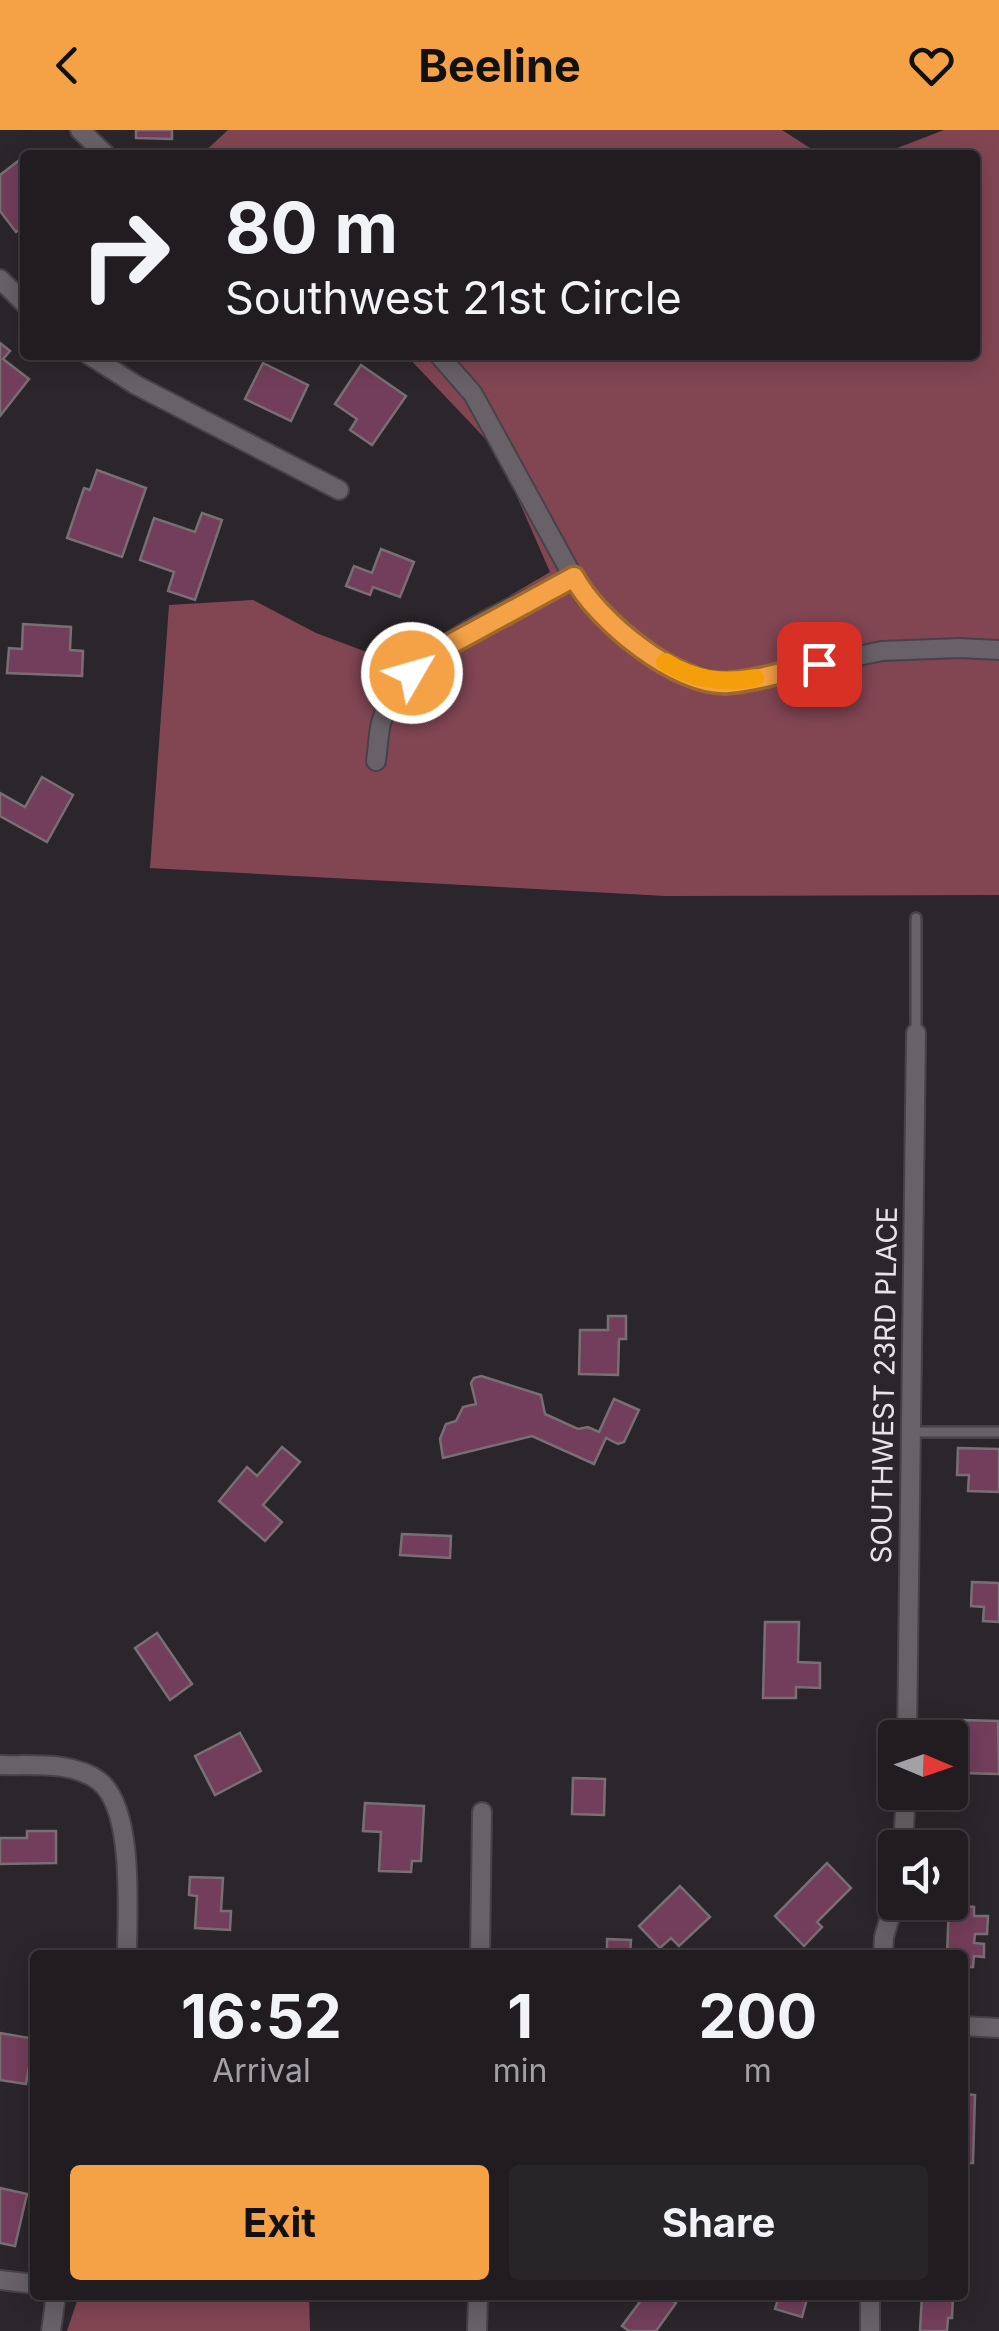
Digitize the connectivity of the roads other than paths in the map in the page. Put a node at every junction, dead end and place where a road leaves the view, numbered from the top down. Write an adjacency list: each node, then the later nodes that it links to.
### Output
1 (80, 130): 2 (street)
2 (101, 150)
3 (0, 279): 4 (street)
4 (20, 299)
5 (96, 360): 7 (street)
6 (443, 360): 8 (street)
7 (339, 490)
8 (574, 577): 9 (street); 10 (street)
9 (999, 650)
10 (376, 761)
11 (916, 918): 12 (lane)
12 (916, 1033): 13 (street, SOUTHWEST 23RD PLACE)
13 (910, 1432): 14 (lane); 15 (street, SOUTHWEST 23RD PLACE)
14 (999, 1432)
15 (907, 1720)
16 (0, 1765): 19 (street)
17 (482, 1812): 20 (street)
18 (889, 1920): 21 (street)
19 (127, 1950)
20 (480, 1950)
21 (883, 1950)
22 (968, 2026): 23 (street)
23 (999, 2028)
24 (0, 2280): 25 (street)
25 (30, 2283)
26 (55, 2300): 29 (street)
27 (478, 2300): 30 (street)
28 (870, 2300): 31 (street)
29 (51, 2331)
30 (477, 2331)
31 (870, 2331)

